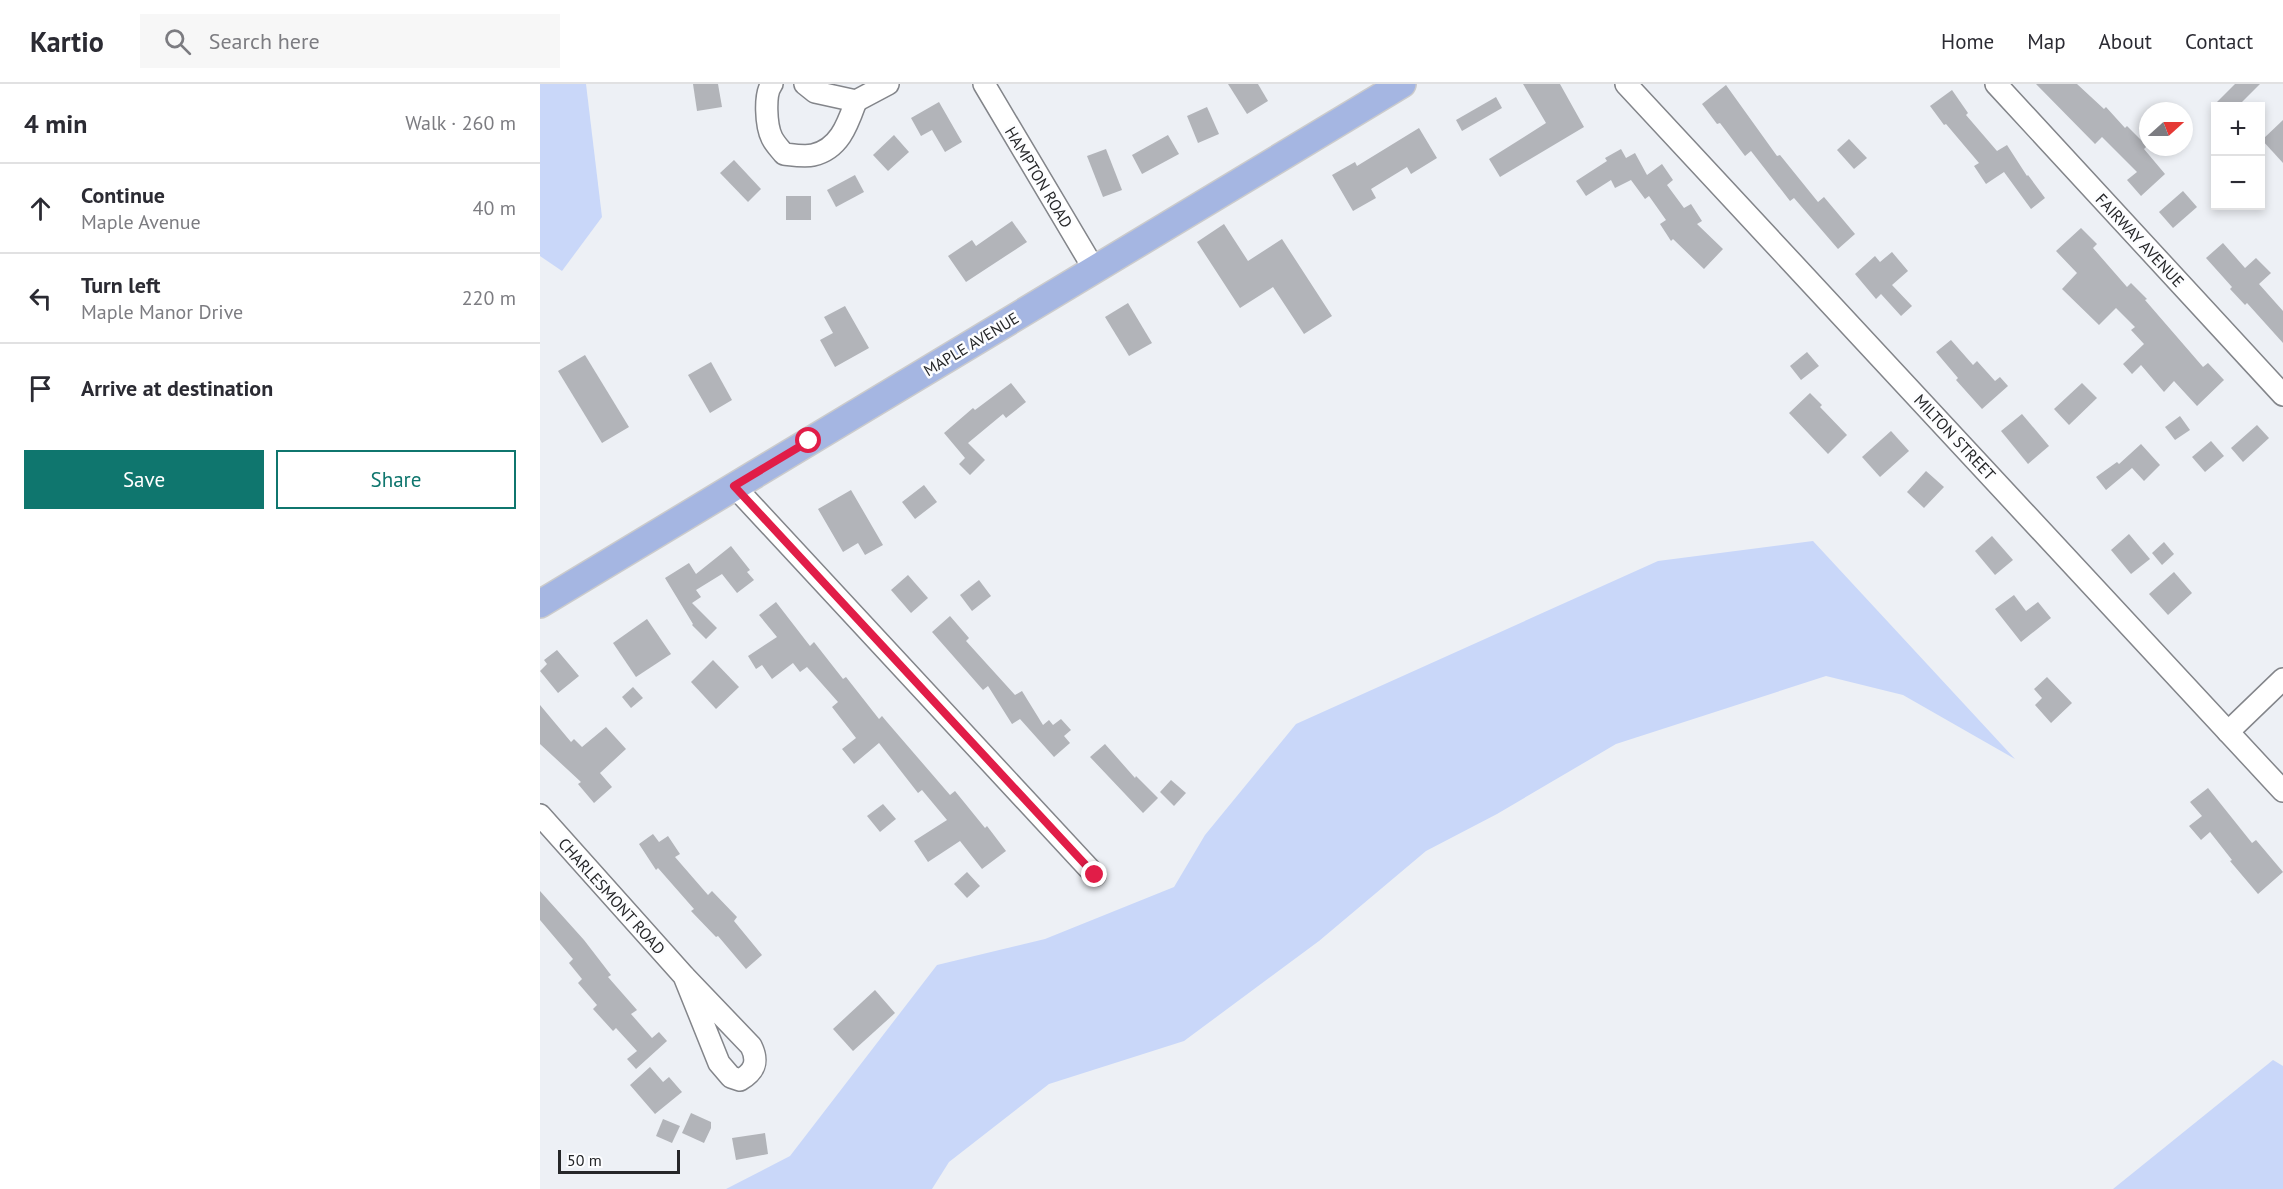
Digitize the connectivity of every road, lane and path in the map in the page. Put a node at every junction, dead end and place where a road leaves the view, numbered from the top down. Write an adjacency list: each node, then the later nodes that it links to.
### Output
1 (772, 84): 8 (street)
2 (805, 84): 8 (street)
3 (888, 84): 8 (street)
4 (984, 84): 9 (street, HAMPTON ROAD)
5 (1402, 84): 9 (main road, MAPLE AVENUE)
6 (1626, 84): 14 (street, MILTON STREET)
7 (1996, 84): 10 (street, FAIRWAY AVENUE)
8 (856, 101)
9 (1094, 269): 11 (main road, MAPLE AVENUE)
10 (2283, 395)
11 (734, 486): 12 (main road, MAPLE AVENUE); 17 (street)
12 (540, 604)
13 (2283, 679): 14 (street)
14 (2228, 732): 15 (street, MILTON STREET)
15 (2283, 791)
16 (540, 815): 18 (street, CHARLESMONT ROAD)
17 (1095, 875)
18 (684, 976)

